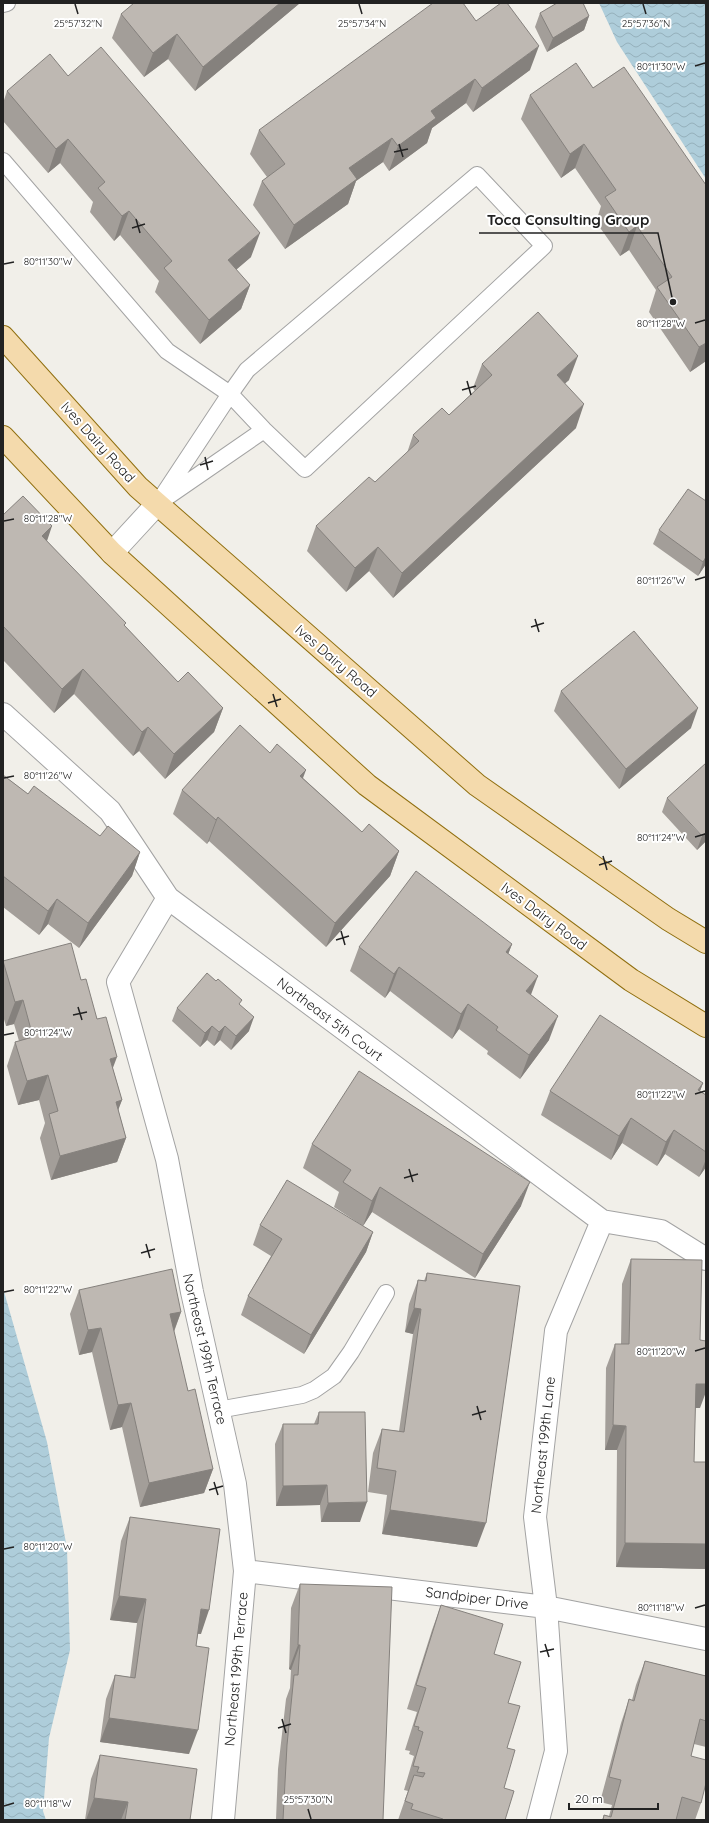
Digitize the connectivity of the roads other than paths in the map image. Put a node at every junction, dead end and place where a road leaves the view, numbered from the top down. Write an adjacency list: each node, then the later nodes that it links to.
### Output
1 (7, 3): 2 (lane)
2 (3, 4)
3 (3, 161): 5 (lane)
4 (3, 337): 8 (main road, Ives Dairy Road)
5 (230, 394): 6 (lane); 6 (lane); 8 (lane)
6 (264, 430): 8 (lane)
7 (3, 437): 9 (main road, Ives Dairy Road)
8 (158, 503): 9 (street); 12 (main road, Ives Dairy Road)
9 (112, 553): 13 (main road, Ives Dairy Road)
10 (3, 714): 11 (street, Northeast 5th Court)
11 (168, 898): 14 (street, Northeast 5th Court); 17 (street, Northeast 199th Terrace)
12 (706, 942)
13 (706, 1026)
14 (602, 1221): 15 (street, Northeast 5th Court); 19 (street, Northeast 199th Lane)
15 (706, 1259)
16 (386, 1293): 17 (lane)
17 (218, 1410): 18 (street, Northeast 199th Terrace)
18 (245, 1571): 19 (street, Sandpiper Drive); 21 (street, Northeast 199th Terrace)
19 (546, 1607): 20 (street, Sandpiper Drive); 22 (street, Northeast 199th Lane)
20 (706, 1639)
21 (223, 1820)
22 (538, 1820)

